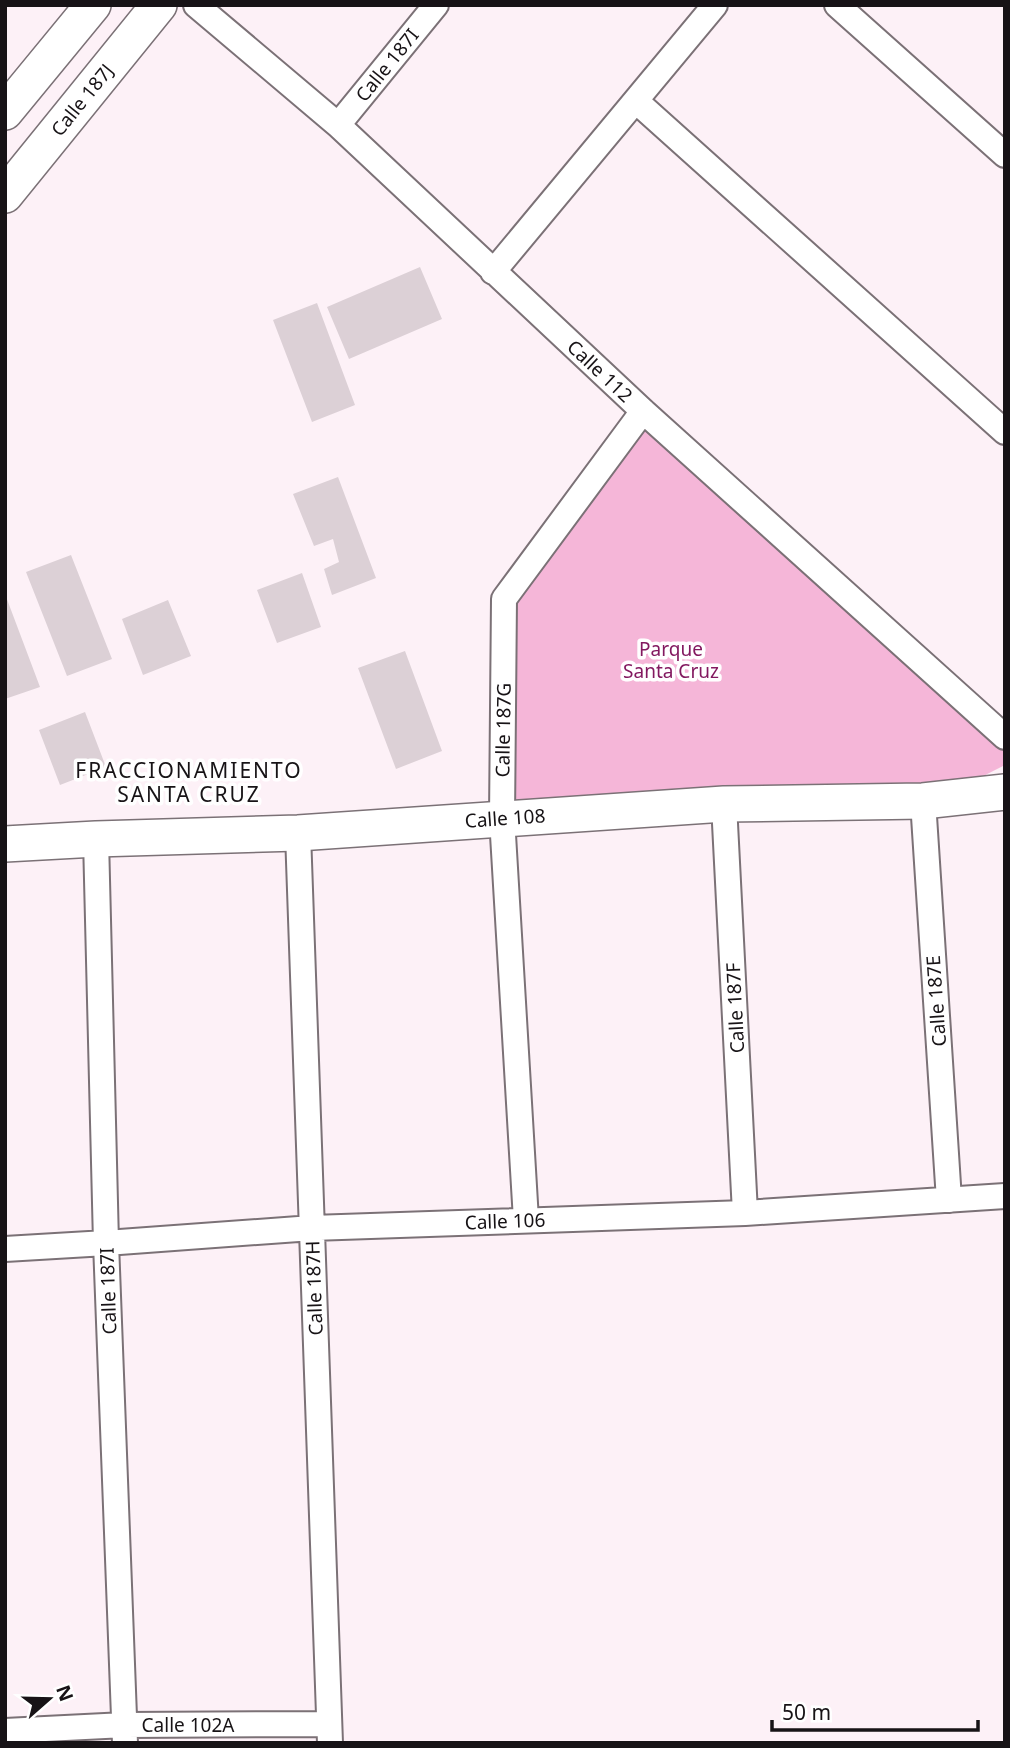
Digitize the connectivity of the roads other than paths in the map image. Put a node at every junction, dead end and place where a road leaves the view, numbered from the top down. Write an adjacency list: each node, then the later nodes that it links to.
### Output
1 (93, 5): 8 (street)
2 (159, 5): 11 (street, Calle 187J)
3 (196, 5): 9 (street, Calle 112)
4 (436, 5): 9 (street, Calle 187I)
5 (715, 5): 7 (street)
6 (837, 5): 10 (street)
7 (636, 101): 12 (street); 14 (street)
8 (5, 112)
9 (338, 125): 12 (street, Calle 112)
10 (1005, 155)
11 (5, 195)
12 (493, 272): 13 (street, Calle 112)
13 (643, 411): 15 (street, Calle 112); 19 (street, Calle 187G)
14 (1005, 432)
15 (1005, 737)
16 (1005, 792): 17 (street, Calle 108)
17 (923, 801): 18 (street, Calle 108); 24 (street, Calle 187E)
18 (724, 804): 19 (street, Calle 108); 25 (street, Calle 187F)
19 (502, 818): 20 (street, Calle 108); 26 (street, Calle 187G)
20 (298, 833): 21 (street, Calle 108); 27 (street, Calle 187H)
21 (96, 839): 22 (street, Calle 108); 28 (street, Calle 187I)
22 (5, 844)
23 (1005, 1196): 24 (street, Calle 106)
24 (949, 1200): 25 (street, Calle 106)
25 (745, 1213): 26 (street, Calle 106)
26 (526, 1220): 27 (street, Calle 106)
27 (312, 1228): 28 (street, Calle 106); 31 (street, Calle 187H)
28 (106, 1243): 29 (street, Calle 106); 32 (street, Calle 187I)
29 (5, 1249)
30 (5, 1731): 32 (street, Calle 102A)
31 (330, 1733): 32 (street, Calle 102A)
32 (125, 1734)

